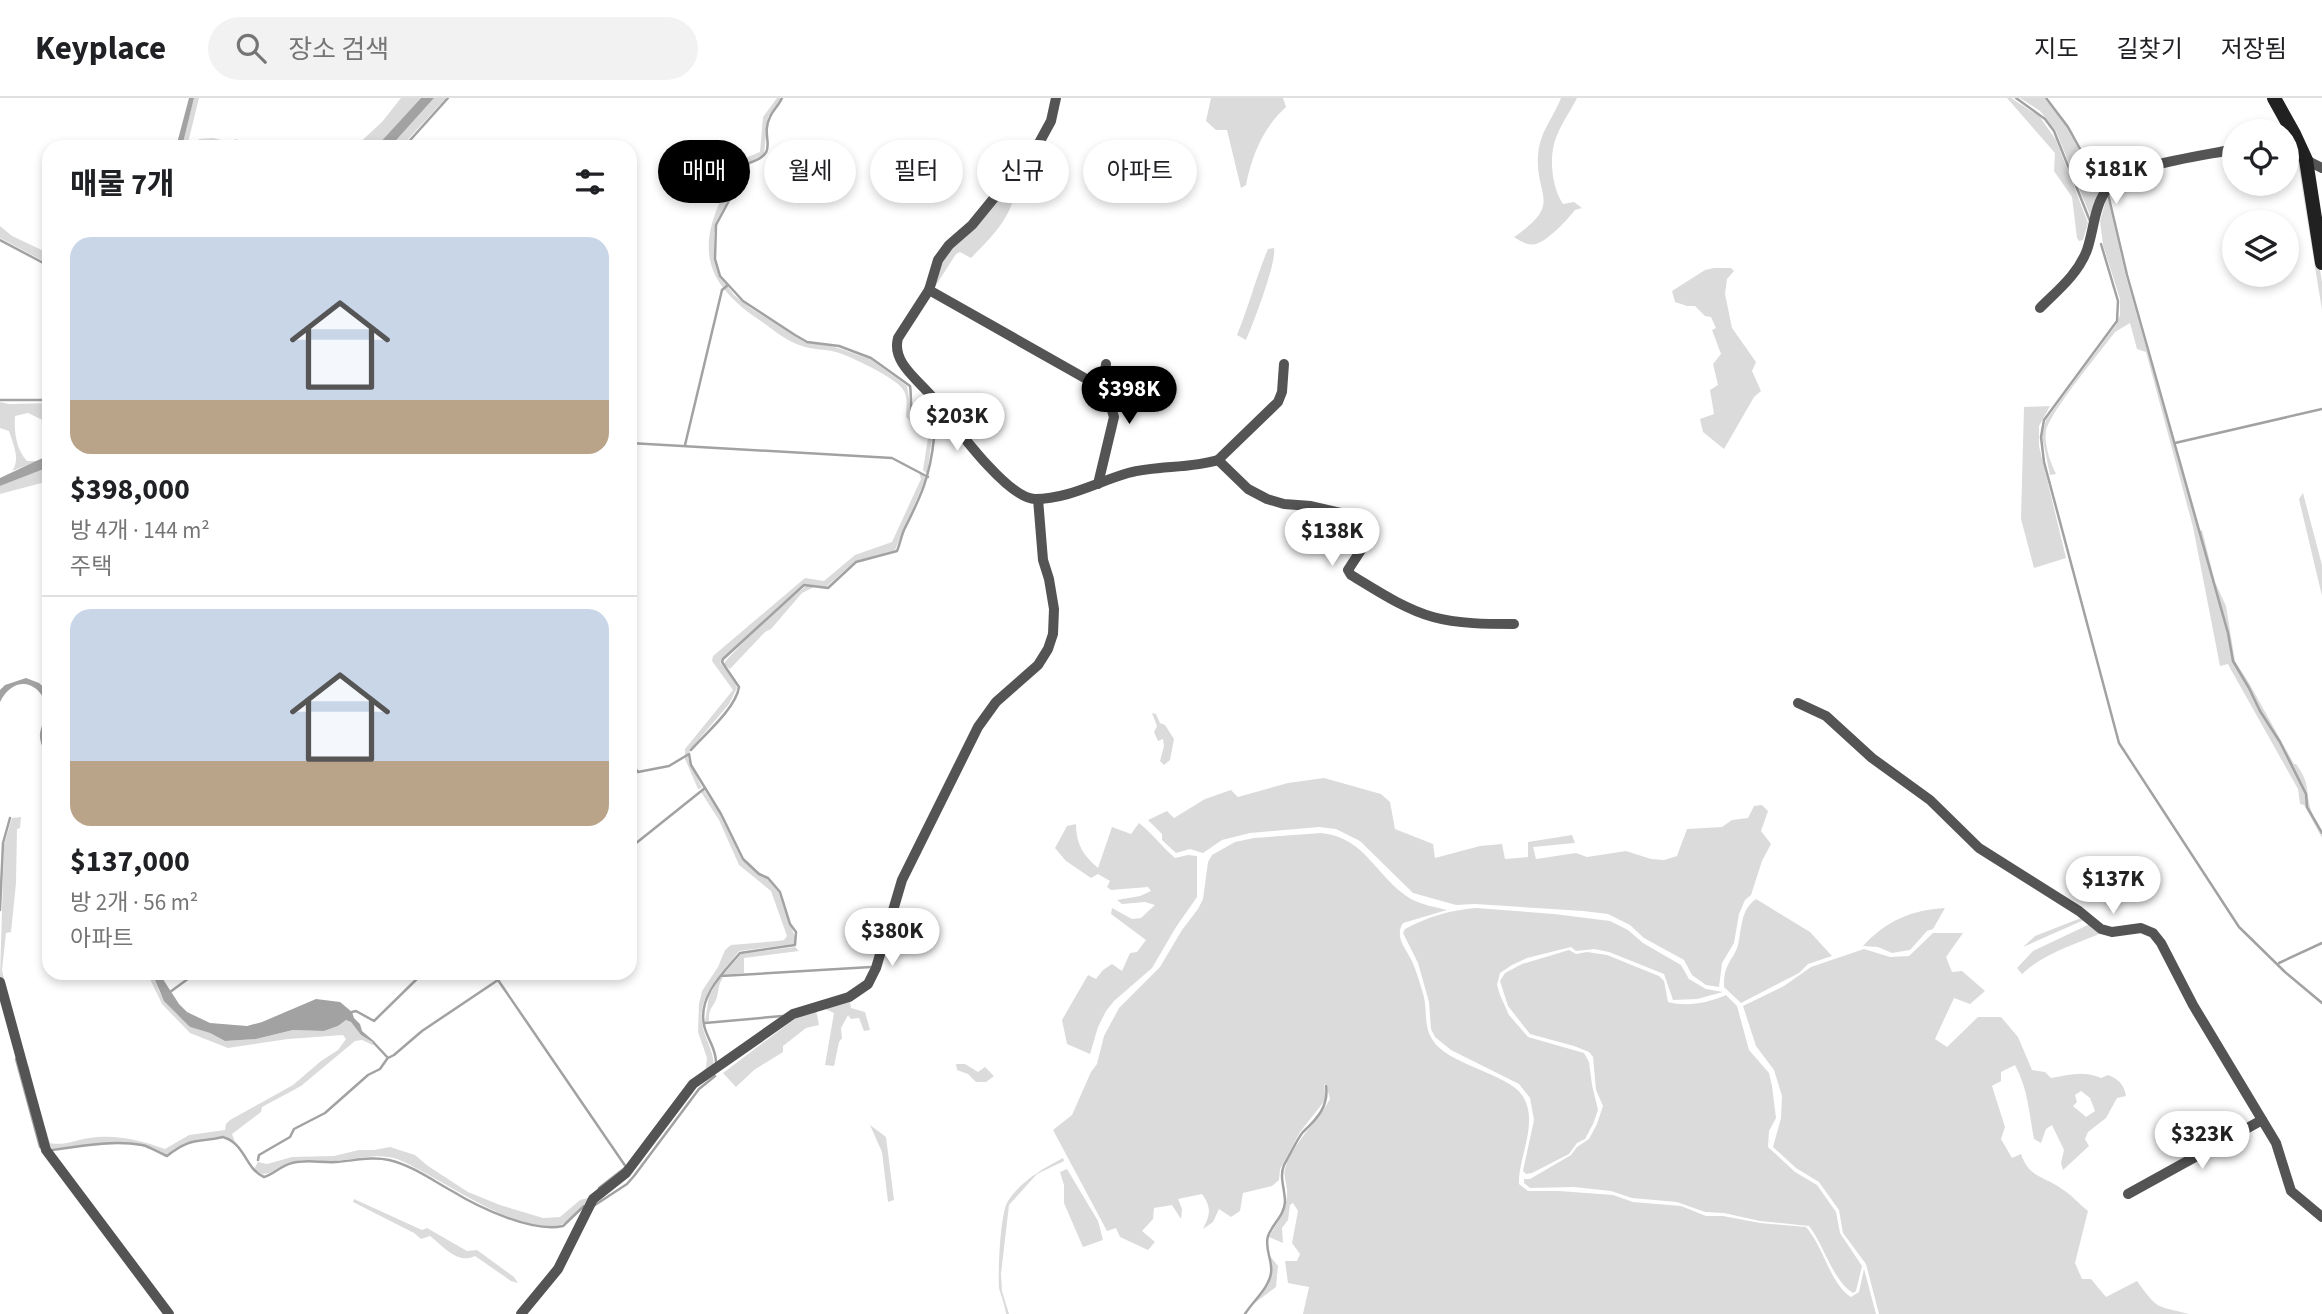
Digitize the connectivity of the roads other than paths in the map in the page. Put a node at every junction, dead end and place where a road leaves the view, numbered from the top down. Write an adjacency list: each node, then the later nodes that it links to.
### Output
1 (1056, 98): 9 (street)
2 (2274, 98): 3 (street)
3 (2283, 119)
4 (2299, 149): 6 (street)
5 (2222, 152): 10 (street)
6 (2306, 160): 7 (street); 8 (street)
7 (2322, 168)
8 (2322, 263)
9 (929, 289): 13 (street); 16 (street)
10 (2040, 308)
11 (1106, 364): 13 (street)
12 (1284, 364): 14 (street)
13 (1104, 385): 15 (street)
14 (1218, 460): 15 (street); 17 (street)
15 (1098, 484): 16 (street)
16 (1038, 499): 24 (street)
17 (1514, 624)
18 (1798, 703): 20 (street)
19 (0, 982): 23 (street)
20 (2262, 1120): 21 (street); 22 (street)
21 (2128, 1194)
22 (2322, 1217)
23 (169, 1314)
24 (521, 1314)

